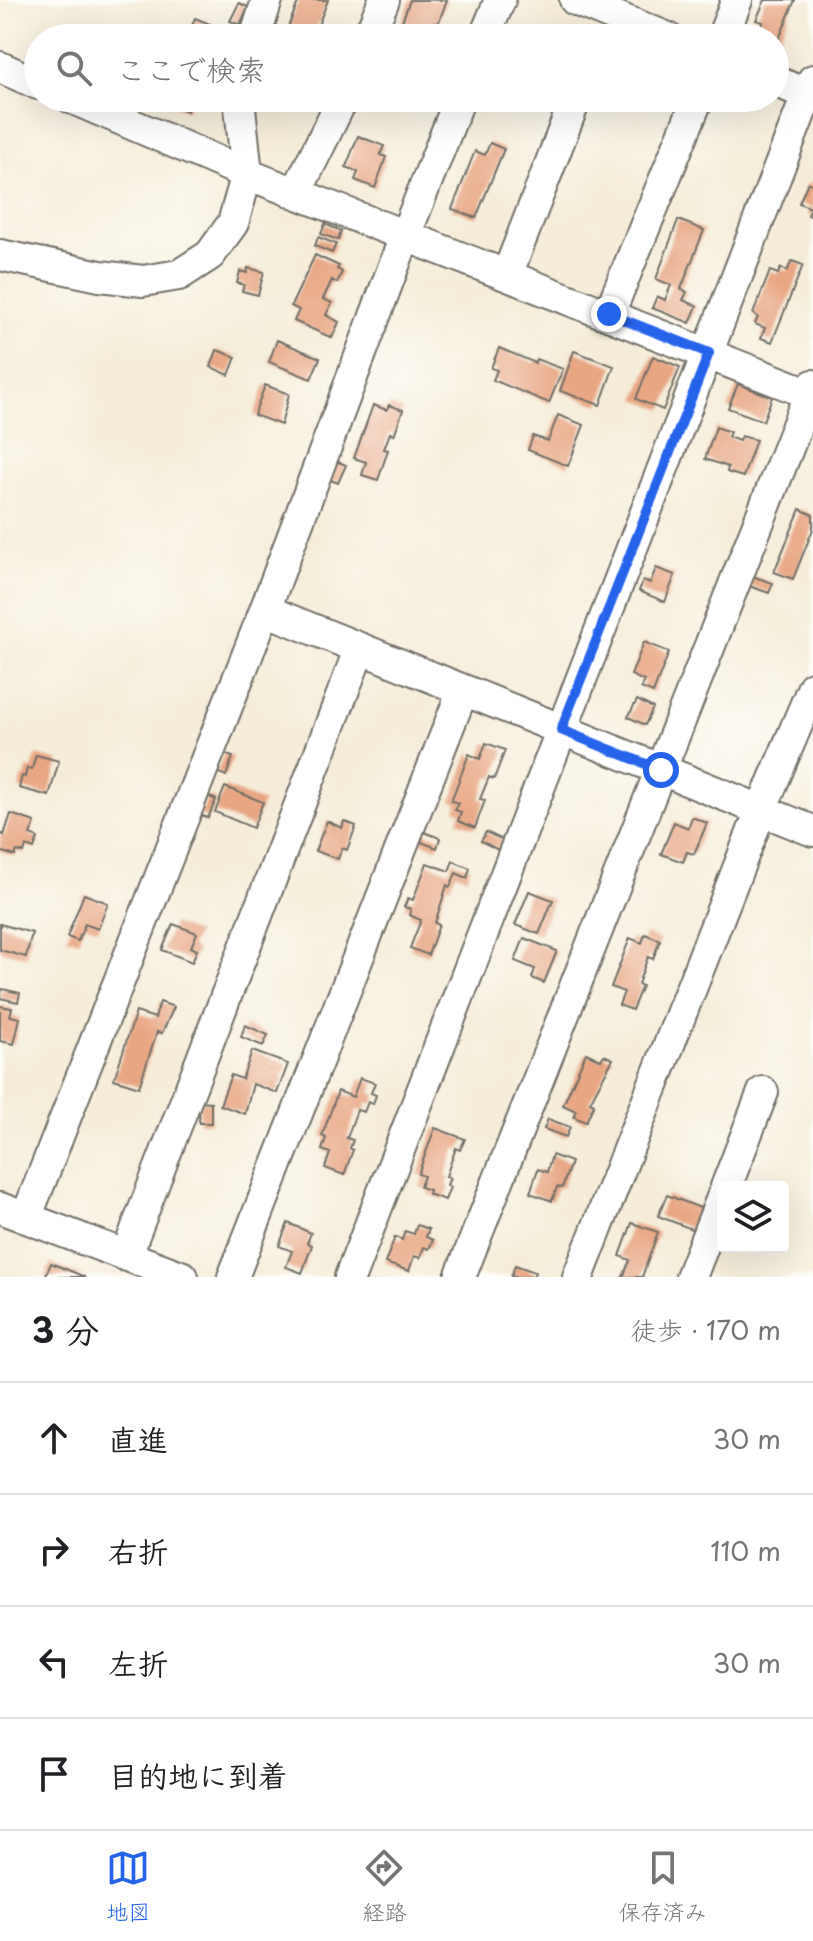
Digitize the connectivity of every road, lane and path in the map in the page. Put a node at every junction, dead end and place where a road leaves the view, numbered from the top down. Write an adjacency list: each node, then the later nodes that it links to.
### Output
1 (267, 0): 7 (street)
2 (384, 0): 8 (street)
3 (500, 0): 9 (street)
4 (575, 0): 6 (street)
5 (737, 0): 11 (street)
6 (608, 17): 10 (street)
7 (259, 24)
8 (374, 24)
9 (490, 24)
10 (628, 24)
11 (728, 24)
12 (0, 67): 13 (street)
13 (24, 78)
14 (789, 84): 15 (street)
15 (811, 90): 28 (street)
16 (103, 112): 22 (street)
17 (240, 112): 22 (street)
18 (336, 112): 23 (street)
19 (454, 112): 24 (street)
20 (571, 112): 26 (street)
21 (692, 112): 27 (street)
22 (247, 174): 23 (street); 25 (street)
23 (296, 193): 24 (street)
24 (405, 236): 26 (street); 30 (street)
25 (0, 255)
26 (507, 275): 27 (street)
27 (609, 314): 28 (street)
28 (709, 353): 29 (street); 34 (street)
29 (812, 391): 35 (street)
30 (265, 610): 31 (street); 41 (street)
31 (360, 648): 33 (street); 42 (street)
32 (813, 687): 36 (street)
33 (463, 690): 34 (street); 44 (street)
34 (561, 730): 35 (street); 45 (street)
35 (661, 770): 36 (street); 46 (street)
36 (761, 810): 37 (street); 47 (street)
37 (813, 831)
38 (763, 1092): 39 (street)
39 (728, 1181)
40 (717, 1210): 48 (street)
41 (13, 1213): 42 (street)
42 (126, 1256): 43 (street)
43 (183, 1277)
44 (233, 1277)
45 (350, 1277)
46 (460, 1277)
47 (578, 1277)
48 (691, 1277)

